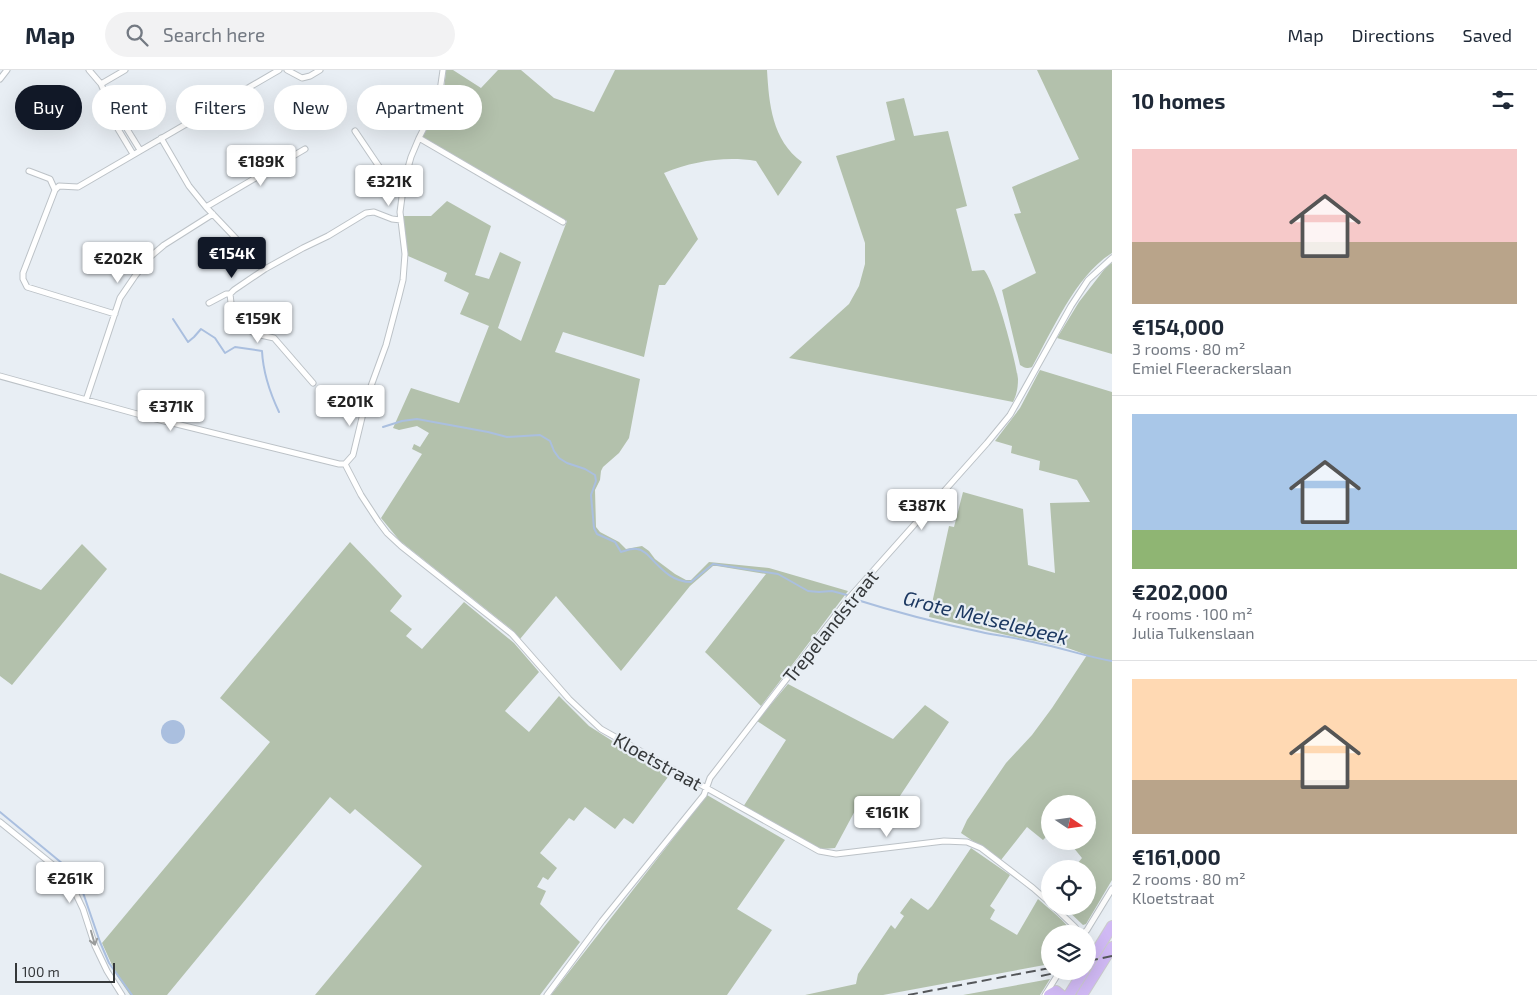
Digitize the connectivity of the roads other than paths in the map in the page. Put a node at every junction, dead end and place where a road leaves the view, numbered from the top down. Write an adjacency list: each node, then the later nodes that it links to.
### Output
1 (7, 70): 8 (street)
2 (90, 70): 9 (street)
3 (125, 70): 9 (street)
4 (278, 70): 13 (street)
5 (287, 70): 6 (street)
6 (320, 70)
7 (443, 70): 14 (street)
8 (0, 80)
9 (101, 84)
10 (119, 130): 17 (street)
11 (128, 130): 16 (street)
12 (355, 131): 19 (street)
13 (161, 138): 16 (street); 21 (street)
14 (419, 138): 19 (street); 24 (street)
15 (306, 149): 21 (street)
16 (140, 150): 17 (street)
17 (133, 154): 20 (street)
18 (29, 171): 20 (street)
19 (406, 174): 23 (street)
20 (55, 190): 29 (street)
21 (206, 207): 22 (street)
22 (212, 214): 26 (street); 29 (street)
23 (401, 220): 26 (street); 33 (street)
24 (563, 222)
25 (1112, 258): 34 (street, Trepelandstraat)
26 (265, 269): 27 (street)
27 (230, 294): 28 (street); 31 (street)
28 (208, 303)
29 (115, 314): 32 (street)
30 (0, 376): 32 (street)
31 (313, 383)
32 (86, 400): 33 (street)
33 (345, 464): 34 (street, Kloetstraat)
34 (706, 788): 37 (street, Kloetstraat); 47 (street, Trepelandstraat)
35 (0, 822): 46 (street, one-way to 46)
36 (1112, 889): 40 (street)
37 (1041, 896)
38 (1063, 915): 39 (street)
39 (1074, 925)
40 (1090, 925)
41 (1112, 926): 42 (highway)
42 (1096, 947)
43 (1112, 947): 51 (highway)
44 (1055, 980): 48 (street)
45 (1078, 980): 50 (highway)
46 (122, 995)
47 (547, 995)
48 (1047, 995): 49 (highway)
49 (1061, 995)
50 (1069, 995)
51 (1082, 995)

